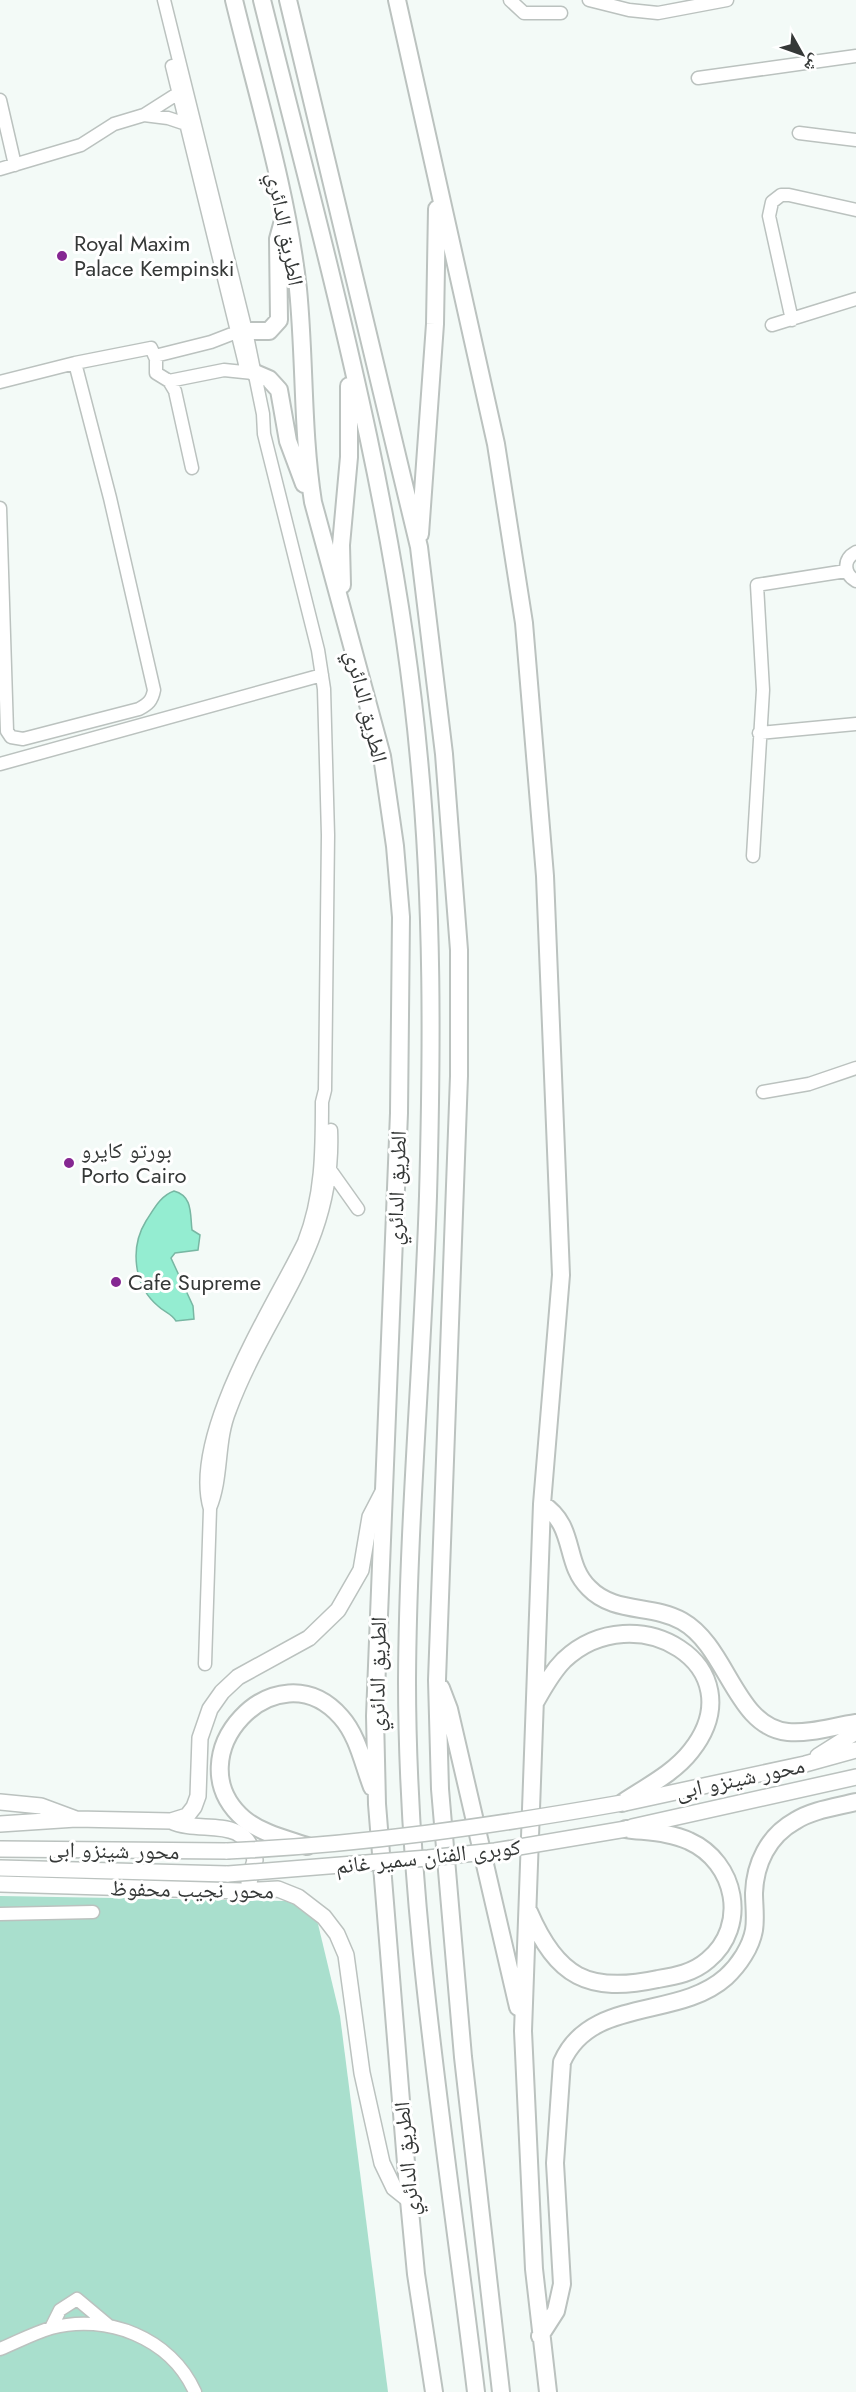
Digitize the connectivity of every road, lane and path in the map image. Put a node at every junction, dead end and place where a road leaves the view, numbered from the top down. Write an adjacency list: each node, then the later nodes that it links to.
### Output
1 (156, 0): 13 (street)
2 (164, 0): 16 (street)
3 (234, 0): 23 (highway, الطريق الدائري)
4 (262, 0): 28 (highway, الطريق الدائري)
5 (288, 0): 37 (highway)
6 (397, 0): 21 (highway)
7 (510, 0): 10 (street)
8 (590, 0): 9 (street)
9 (727, 0)
10 (561, 13)
11 (856, 56): 12 (street)
12 (698, 78)
13 (177, 94): 15 (street); 16 (street)
14 (0, 100): 19 (street)
15 (144, 115): 16 (street); 19 (street)
16 (189, 125): 27 (street)
17 (799, 133): 18 (street)
18 (856, 140)
19 (15, 165): 20 (street)
20 (0, 169)
21 (437, 174): 37 (highway); 54 (highway)
22 (856, 210): 25 (street)
23 (285, 214): 27 (highway); 35 (highway, الطريق الدائري)
24 (856, 299): 25 (street)
25 (792, 320): 26 (street)
26 (772, 325)
27 (241, 331): 29 (street); 31 (street)
28 (349, 352): 41 (highway); 91 (highway, الطريق الدائري)
29 (155, 356): 30 (street); 32 (street)
30 (75, 363): 33 (street); 36 (street)
31 (251, 372): 32 (street); 35 (highway); 42 (street)
32 (169, 381): 34 (street)
33 (0, 382)
34 (192, 468)
35 (313, 502): 41 (highway, الطريق الدائري)
36 (0, 508)
37 (419, 547): 56 (highway)
38 (856, 552): 39 (street)
39 (846, 571): 40 (street); 44 (street)
40 (856, 581)
41 (344, 618): 53 (highway, الطريق الدائري)
42 (322, 675): 45 (street); 48 (street)
43 (856, 724): 44 (street)
44 (759, 733): 46 (street)
45 (0, 764)
46 (753, 856)
47 (856, 1068): 49 (street)
48 (325, 1090): 50 (street); 52 (street)
49 (763, 1092)
50 (331, 1171): 51 (street); 52 (street)
51 (358, 1209)
52 (216, 1449): 55 (street)
53 (384, 1490): 68 (highway, الطريق الدائري); 70 (main road)
54 (542, 1504): 57 (highway); 58 (highway)
55 (205, 1664)
56 (437, 1680): 83 (highway); 92 (highway)
57 (534, 1706): 67 (highway); 80 (highway)
58 (856, 1723)
59 (856, 1732): 61 (main road)
60 (856, 1750): 61 (main road, محور شينزو ابى)
61 (806, 1764): 67 (main road, محور شينزو ابى)
62 (856, 1777): 64 (main road, محور شينزو ابى)
63 (856, 1787): 64 (main road)
64 (812, 1789): 72 (main road, محور شينزو ابى)
65 (856, 1802): 87 (highway)
66 (0, 1803): 69 (main road)
67 (622, 1803): 73 (main road, كوبرى الفنان سمير غانم, bridge)
68 (377, 1804): 73 (highway); 84 (highway, الطريق الدائري)
69 (76, 1819): 70 (main road); 71 (main road)
70 (171, 1821): 79 (main road)
71 (4, 1822)
72 (626, 1828): 77 (main road, كوبرى الفنان سمير غانم, bridge); 80 (highway)
73 (306, 1846): 75 (main road, كوبرى الفنان سمير غانم, bridge)
74 (0, 1849): 75 (main road, محور شينزو ابى)
75 (227, 1851)
76 (0, 1868): 77 (main road, محور شينزو ابى)
77 (228, 1874)
78 (0, 1884): 79 (main road, محور نجيب محفوظ)
79 (241, 1891): 84 (main road, محور نجيب محفوظ)
80 (526, 1906): 83 (highway)
81 (93, 1912): 82 (street)
82 (0, 1914)
83 (524, 2031): 87 (highway)
84 (410, 2200): 89 (highway, الطريق الدائري)
85 (108, 2325): 86 (street); 86 (street); 90 (street)
86 (51, 2328): 88 (street)
87 (540, 2336): 93 (highway)
88 (0, 2349)
89 (434, 2386)
90 (195, 2392)
91 (476, 2392)
92 (501, 2392)
93 (548, 2392)

